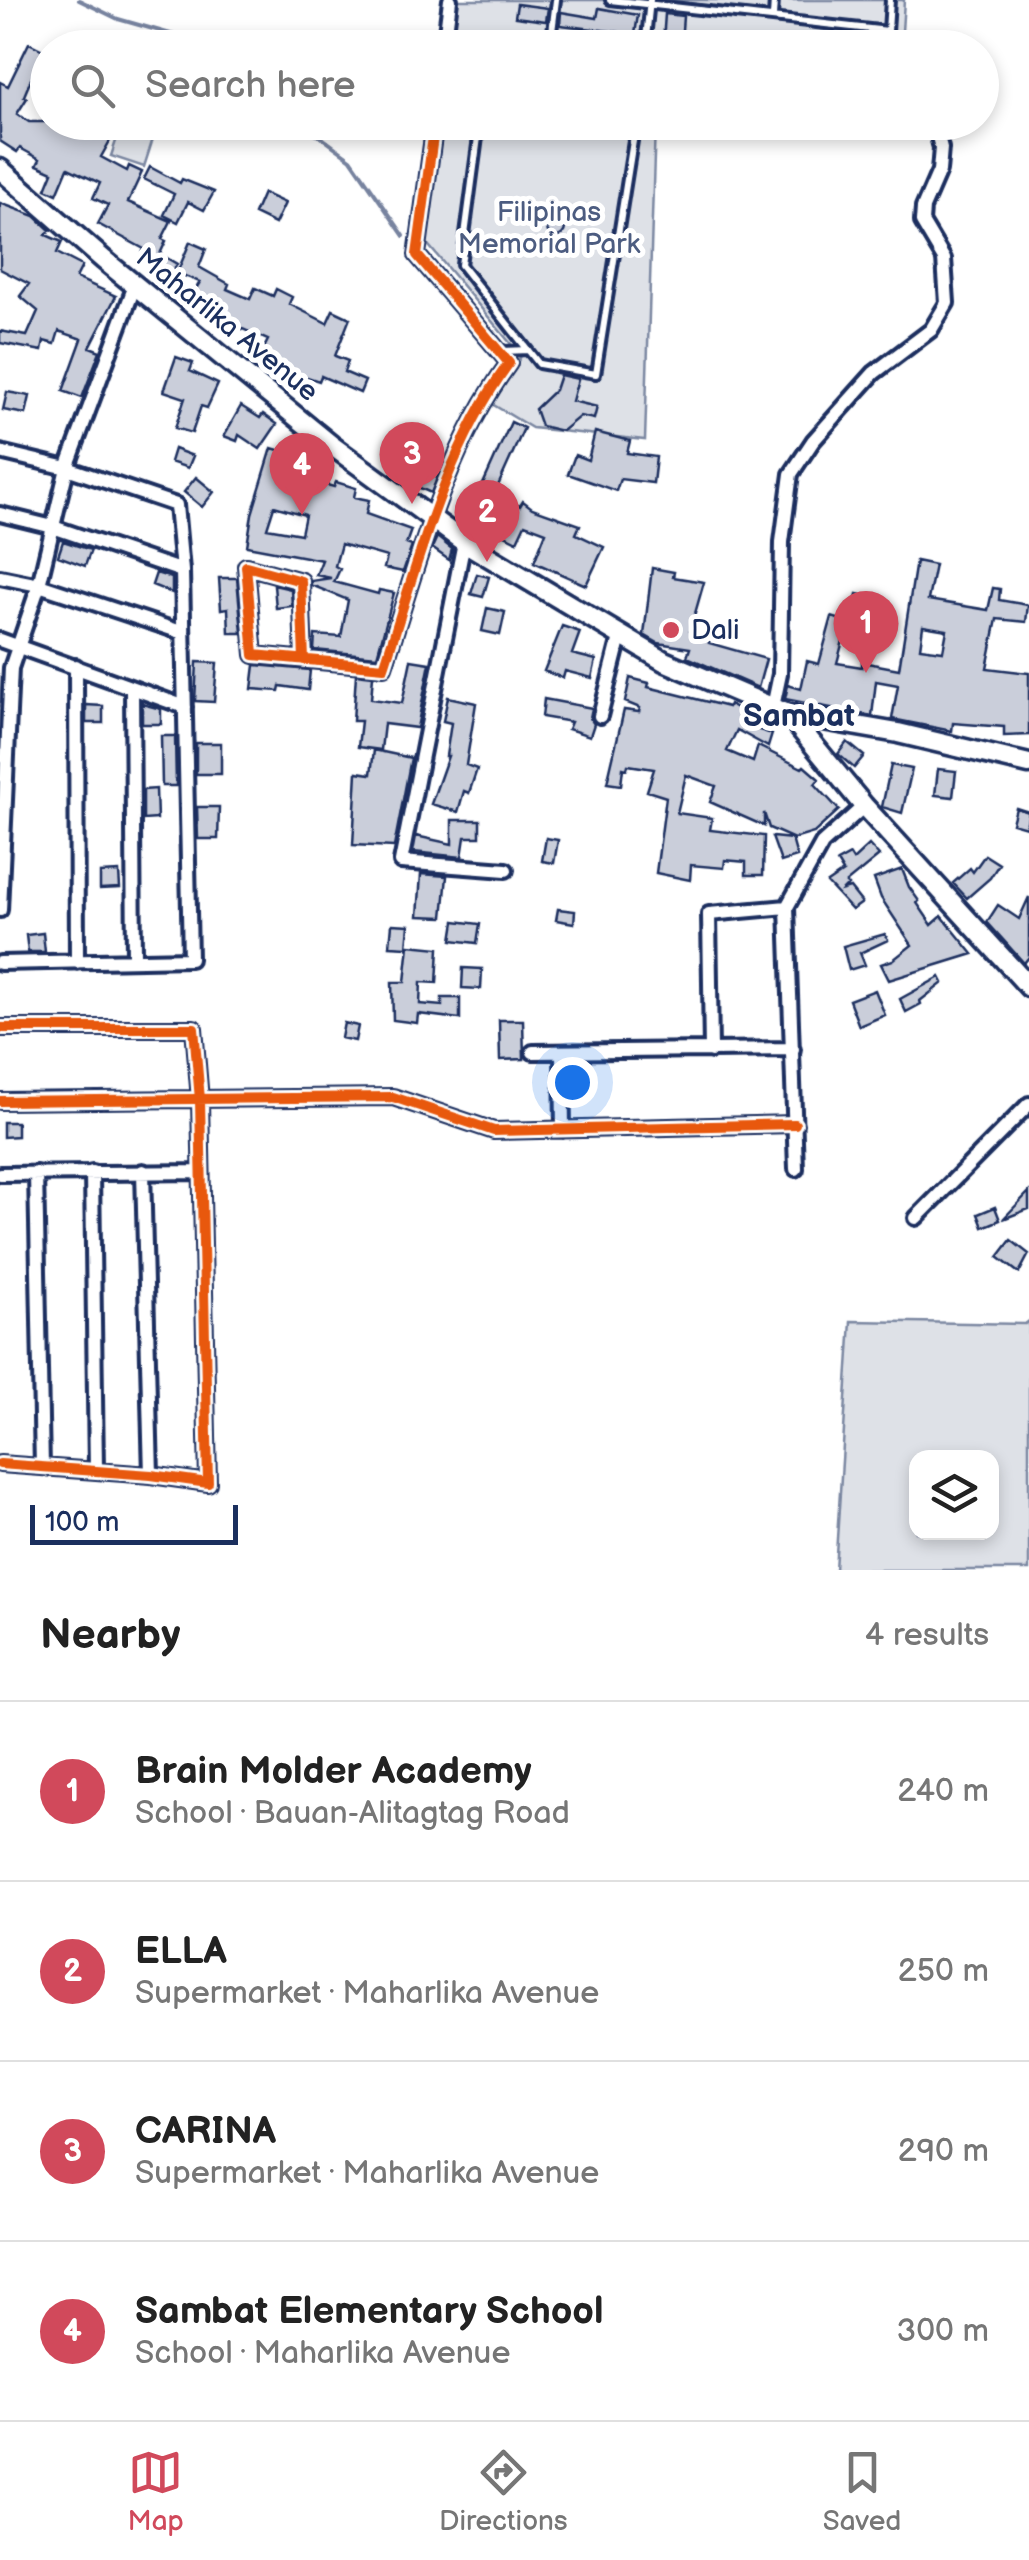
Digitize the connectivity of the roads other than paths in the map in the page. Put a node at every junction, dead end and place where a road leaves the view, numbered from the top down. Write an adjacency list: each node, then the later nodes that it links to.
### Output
1 (450, 0): 8 (street)
2 (556, 0): 9 (lane)
3 (610, 0): 6 (lane)
4 (774, 0): 7 (lane)
5 (890, 0): 7 (lane)
6 (649, 3): 7 (lane); 10 (lane)
7 (773, 17)
8 (446, 30)
9 (552, 30)
10 (646, 30)
11 (432, 140): 18 (street)
12 (478, 140): 17 (lane)
13 (633, 140): 17 (lane)
14 (940, 140): 36 (street)
15 (0, 169): 16 (main road, Maharlika Avenue)
16 (134, 285): 20 (street); 22 (main road, Maharlika Avenue)
17 (528, 350): 18 (lane)
18 (501, 351): 22 (street)
19 (0, 452): 20 (street)
20 (68, 468): 23 (street); 25 (street)
21 (0, 514): 23 (street)
22 (432, 519): 24 (main road, Maharlika Avenue); 32 (street)
23 (53, 528): 25 (street); 27 (street)
24 (464, 542): 29 (main road, Maharlika Avenue); 40 (street)
25 (182, 571): 28 (street)
26 (0, 577): 27 (street)
27 (38, 585): 28 (street); 31 (street)
28 (182, 632): 35 (street)
29 (620, 637): 36 (main road, Maharlika Avenue); 37 (street)
30 (0, 640): 31 (street)
31 (21, 645): 33 (street); 42 (street)
32 (304, 660): 32 (street)
33 (76, 666): 34 (street); 44 (street)
34 (132, 689): 35 (street); 43 (street)
35 (184, 707): 43 (street)
36 (780, 711): 38 (main road); 39 (main road, Maharlika Avenue)
37 (600, 716)
38 (1029, 764)
39 (864, 806): 41 (street); 46 (main road, Maharlika Avenue)
40 (506, 870)
41 (787, 908): 48 (street); 49 (street)
42 (0, 910)
43 (134, 960): 44 (street)
44 (76, 962): 45 (street)
45 (0, 963)
46 (1029, 988)
47 (0, 1028): 52 (street)
48 (794, 1049): 49 (street); 55 (street)
49 (711, 1050): 51 (street)
50 (533, 1052): 51 (street)
51 (562, 1052): 56 (street)
52 (200, 1100): 53 (street); 56 (street); 60 (street)
53 (0, 1102)
54 (1029, 1104): 63 (street)
55 (795, 1124): 56 (street); 57 (street)
56 (563, 1130)
57 (796, 1169)
58 (143, 1171): 59 (street); 60 (street); 67 (street)
59 (92, 1172): 61 (street); 66 (street)
60 (201, 1172): 67 (street)
61 (36, 1173): 62 (street); 65 (street)
62 (0, 1174)
63 (916, 1218)
64 (0, 1464): 65 (street)
65 (42, 1467): 66 (street)
66 (96, 1470): 67 (street)
67 (151, 1474)

